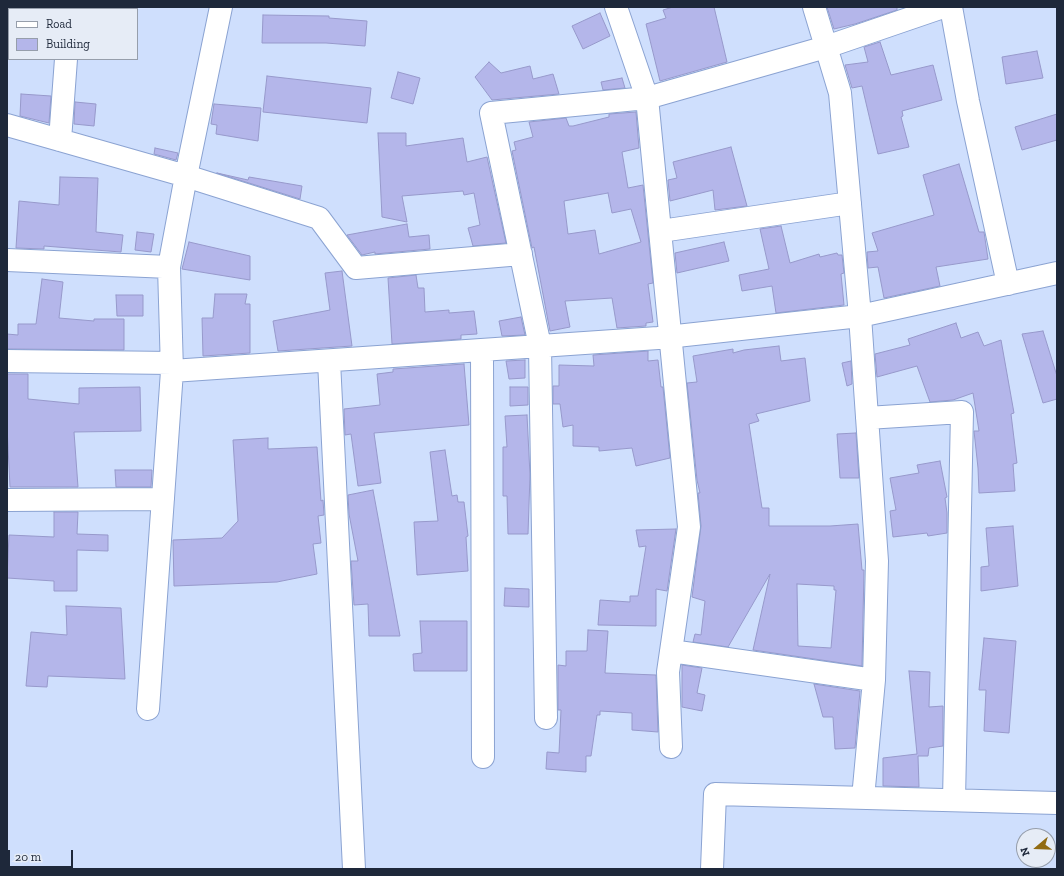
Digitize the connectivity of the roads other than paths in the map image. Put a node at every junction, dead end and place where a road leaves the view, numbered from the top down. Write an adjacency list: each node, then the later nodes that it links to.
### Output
1 (221, 7): 11 (street)
2 (616, 7): 8 (street)
3 (814, 7): 6 (street)
4 (943, 7): 6 (street)
5 (951, 7): 18 (street)
6 (826, 47): 8 (street); 12 (street)
7 (66, 60): 10 (street)
8 (647, 98): 13 (street); 14 (street)
9 (7, 125): 10 (street)
10 (60, 140): 11 (street)
11 (186, 176): 14 (street); 16 (street)
12 (850, 203): 13 (street); 19 (street)
13 (661, 231): 20 (street)
14 (521, 254): 21 (street)
15 (7, 260): 16 (street)
16 (169, 267): 25 (street)
17 (1057, 273): 18 (street)
18 (1008, 284): 19 (street)
19 (860, 316): 20 (street); 26 (street)
20 (671, 336): 21 (street); 29 (street)
21 (540, 346): 22 (street); 32 (street)
22 (482, 350): 24 (street); 34 (street)
23 (7, 361): 25 (street)
24 (329, 361): 25 (street); 38 (street)
25 (172, 367): 27 (street)
26 (867, 418): 30 (street); 36 (street)
27 (163, 499): 28 (street); 31 (street)
28 (7, 500)
29 (671, 651): 30 (street); 33 (street)
30 (874, 680): 35 (street)
31 (148, 709)
32 (546, 718)
33 (671, 747)
34 (483, 758)
35 (863, 798): 36 (street); 39 (street)
36 (954, 800): 37 (street)
37 (1057, 803)
38 (354, 869)
39 (712, 869)

